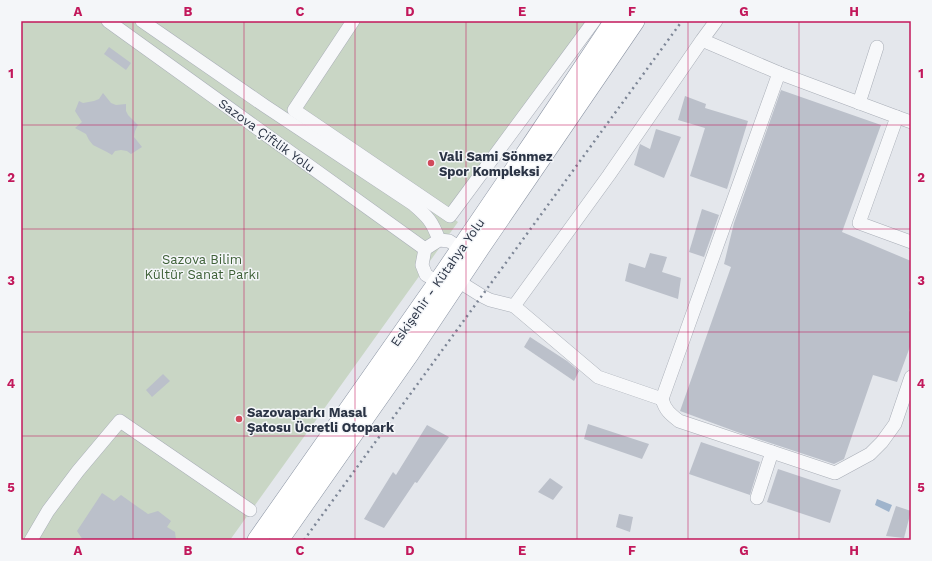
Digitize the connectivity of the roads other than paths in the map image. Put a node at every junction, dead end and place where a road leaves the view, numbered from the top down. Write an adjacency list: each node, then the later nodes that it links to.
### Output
1 (108, 21): 17 (street, Sazova Çiftlik Yolu)
2 (142, 21): 14 (street, Sazova Çiftlik Yolu)
3 (353, 21): 4 (street)
4 (594, 21)
5 (614, 21): 16 (highway, Eskişehir - Kütahya Yolu)
6 (636, 21): 18 (highway, Eskişehir - Kütahya Yolu)
7 (716, 21): 8 (street)
8 (702, 40): 10 (street); 20 (street)
9 (877, 47): 11 (street)
10 (779, 73): 11 (street); 22 (street)
11 (859, 103): 12 (street)
12 (897, 117): 13 (street); 15 (street)
13 (911, 122)
14 (439, 240): 16 (street); 17 (street)
15 (911, 242)
16 (460, 248): 19 (highway, Eskişehir - Kütahya Yolu)
17 (425, 249): 19 (street)
18 (458, 281): 20 (street); 28 (highway, Eskişehir - Kütahya Yolu)
19 (438, 282): 27 (highway, Eskişehir - Kütahya Yolu)
20 (514, 306): 22 (street)
21 (911, 377): 23 (street)
22 (662, 399): 23 (street)
23 (772, 452): 24 (street)
24 (757, 498)
25 (250, 510): 26 (street)
26 (31, 540)
27 (257, 540)
28 (279, 540)

